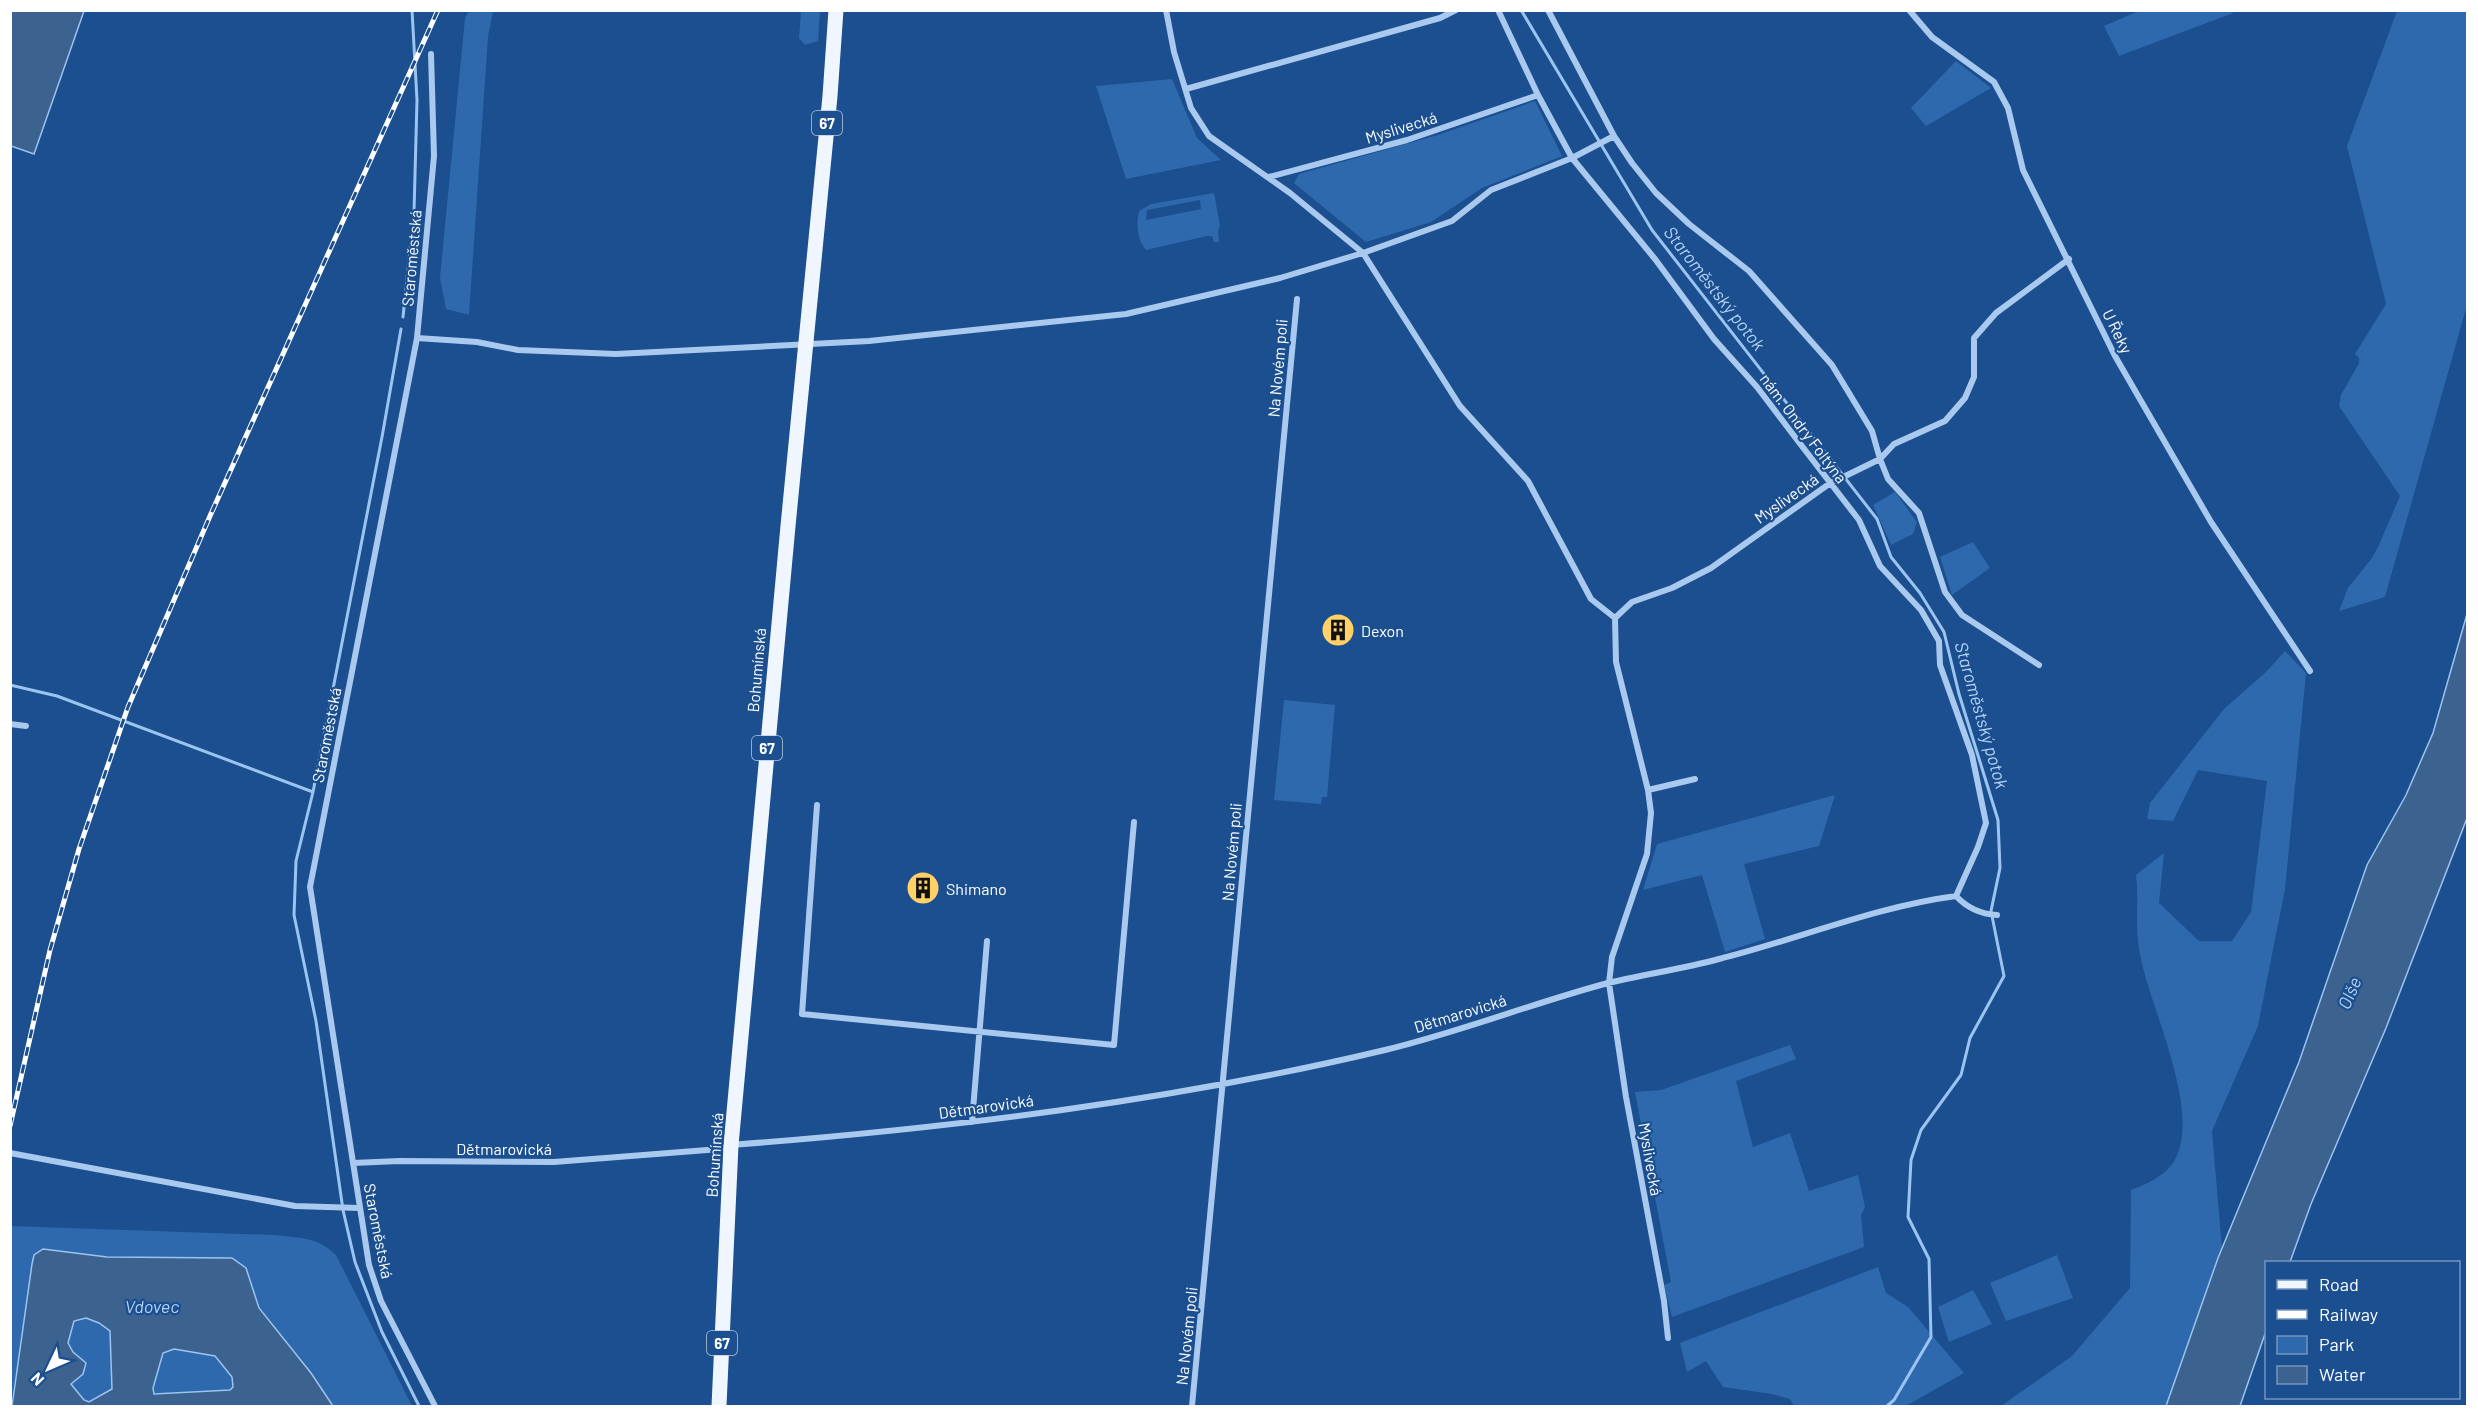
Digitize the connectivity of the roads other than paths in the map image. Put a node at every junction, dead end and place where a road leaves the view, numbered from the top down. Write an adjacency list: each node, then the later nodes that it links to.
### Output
1 (836, 10): 17 (main road, Bohumínská / 67)
2 (1166, 10): 8 (street)
3 (1456, 10): 8 (street)
4 (1498, 10): 9 (street, nám. Ondry Foltýna)
5 (1548, 10): 10 (street)
6 (1909, 10): 14 (street, U Řeky)
7 (431, 54): 16 (street, Staroměstská)
8 (1186, 89): 12 (street)
9 (1538, 95): 11 (street, nám. Ondry Foltýna); 12 (street, Myslivecká)
10 (1614, 136): 11 (street); 18 (street)
11 (1572, 158): 13 (street); 19 (street, nám. Ondry Foltýna)
12 (1269, 177): 13 (street)
13 (1363, 253): 17 (street); 20 (street)
14 (2069, 259): 18 (street, Myslivecká); 22 (street, U Řeky)
15 (1297, 299): 34 (street, Na Novém poli)
16 (417, 338): 17 (street); 38 (street, Staroměstská)
17 (806, 344): 36 (main road, Bohumínská / 67)
18 (1880, 459): 19 (street, Myslivecká); 21 (street)
19 (1829, 484): 20 (street, Myslivecká); 29 (street, nám. Ondry Foltýna)
20 (1615, 618): 26 (street, Myslivecká)
21 (2039, 665)
22 (2310, 671)
23 (10, 724): 24 (street)
24 (26, 726)
25 (1695, 779): 26 (street)
26 (1648, 790): 32 (street, Myslivecká)
27 (818, 805): 33 (street)
28 (1134, 822): 33 (street)
29 (1956, 896): 30 (street); 32 (street)
30 (1997, 915)
31 (987, 941): 33 (street)
32 (1609, 983): 34 (street, Dětmarovická); 40 (street, Myslivecká)
33 (980, 1031): 35 (street)
34 (1224, 1084): 35 (street, Dětmarovická); 43 (street, Na Novém poli)
35 (972, 1122): 36 (street, Dětmarovická)
36 (731, 1145): 38 (street, Dětmarovická); 42 (main road, Bohumínská / 67)
37 (10, 1153): 39 (street)
38 (353, 1162): 39 (street, Staroměstská)
39 (359, 1208): 41 (street, Staroměstská)
40 (1668, 1338)
41 (435, 1407)
42 (719, 1407)
43 (1192, 1407)

